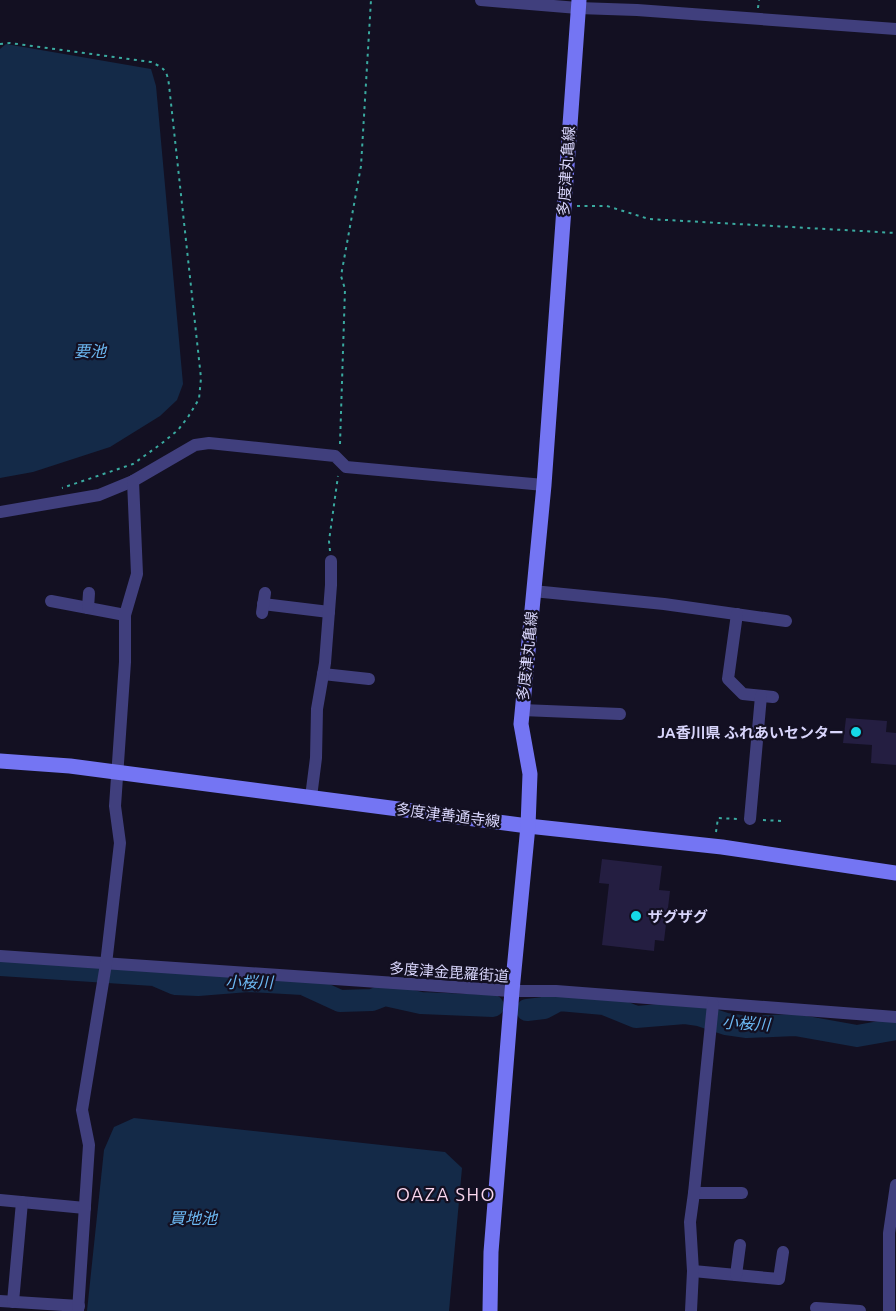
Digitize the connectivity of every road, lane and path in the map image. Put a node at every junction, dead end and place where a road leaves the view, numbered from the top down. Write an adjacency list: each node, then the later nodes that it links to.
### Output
1 (371, 0): 8 (path)
2 (481, 0): 3 (street)
3 (578, 4): 4 (street); 6 (main road, 多度津丸亀線)
4 (896, 28)
5 (1, 44): 11 (path)
6 (564, 206): 7 (path); 10 (main road, 多度津丸亀線)
7 (896, 233)
8 (338, 459): 9 (street); 10 (street); 13 (path)
9 (133, 482): 12 (street); 21 (street)
10 (544, 485): 14 (main road, 多度津丸亀線)
11 (59, 489)
12 (0, 512)
13 (330, 561): 19 (street)
14 (533, 591): 20 (street); 25 (main road, 多度津丸亀線)
15 (89, 593): 18 (street)
16 (51, 601): 18 (street)
17 (263, 603): 19 (street)
18 (88, 608): 21 (street)
19 (329, 612): 23 (street)
20 (737, 614): 22 (street); 30 (street)
21 (126, 615): 28 (street)
22 (786, 621)
23 (323, 674): 24 (street); 29 (street)
24 (369, 679)
25 (522, 710): 26 (street); 31 (main road, 多度津丸亀線)
26 (620, 714)
27 (0, 761): 28 (main road, 多度津善通寺線)
28 (117, 772): 29 (main road, 多度津善通寺線); 34 (street)
29 (311, 797): 31 (main road, 多度津善通寺線)
30 (750, 819)
31 (528, 826): 32 (main road, 多度津善通寺線); 35 (main road, 多度津丸亀線)
32 (896, 873)
33 (0, 956): 34 (street, 多度津金毘羅街道)
34 (106, 964): 35 (street, 多度津金毘羅街道); 43 (street)
35 (512, 991): 36 (street, 多度津金毘羅街道); 52 (main road, 多度津丸亀線)
36 (713, 1008): 37 (street, 多度津金毘羅街道); 39 (street)
37 (896, 1017)
38 (896, 1185): 55 (street)
39 (694, 1193): 40 (street); 46 (street)
40 (742, 1193)
41 (0, 1200): 42 (street)
42 (22, 1202): 43 (street); 49 (street)
43 (85, 1208): 50 (street)
44 (740, 1245): 47 (street)
45 (783, 1252): 47 (street)
46 (693, 1271): 47 (street); 53 (street)
47 (736, 1275)
48 (0, 1301): 49 (street)
49 (13, 1302): 50 (street)
50 (78, 1308)
51 (816, 1308): 54 (street)
52 (490, 1311)
53 (691, 1311)
54 (860, 1311)
55 (889, 1311)

